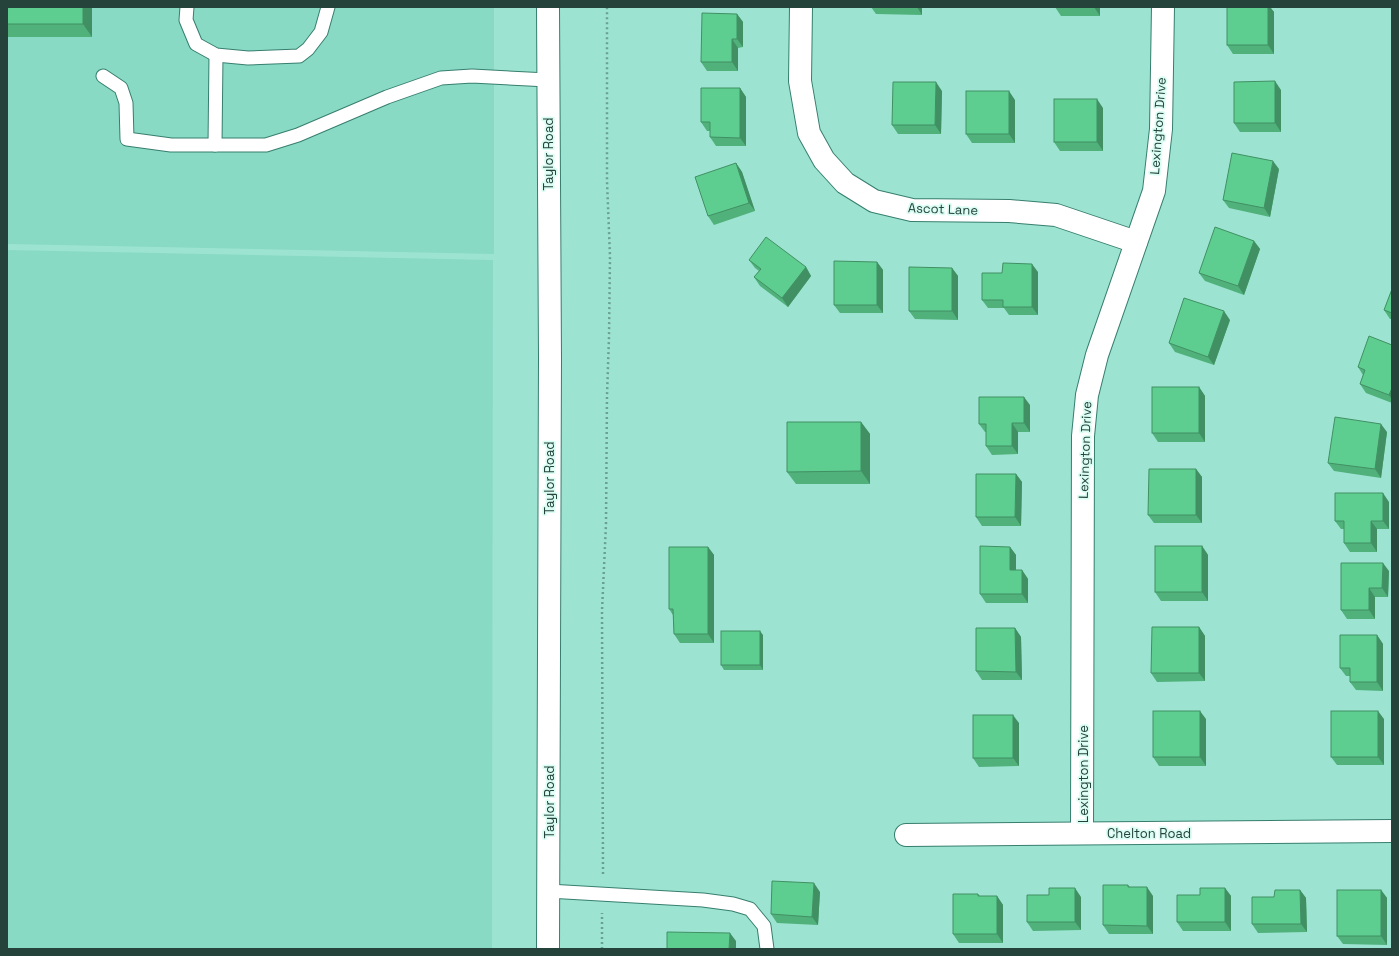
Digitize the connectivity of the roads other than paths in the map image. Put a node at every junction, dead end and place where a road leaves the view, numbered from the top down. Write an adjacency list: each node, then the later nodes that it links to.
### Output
1 (187, 7): 6 (lane)
2 (328, 7): 6 (lane)
3 (548, 7): 8 (street, Taylor Road)
4 (801, 7): 10 (street, Ascot Lane)
5 (1163, 7): 10 (street, Lexington Drive)
6 (216, 55): 9 (lane)
7 (102, 76): 9 (lane)
8 (548, 80): 9 (lane); 14 (street, Taylor Road)
9 (215, 145)
10 (1136, 242): 12 (street, Lexington Drive)
11 (1392, 831): 12 (street, Chelton Road)
12 (1082, 833): 13 (street, Chelton Road)
13 (906, 835)
14 (548, 891): 15 (street, Taylor Road); 16 (lane)
15 (548, 949)
16 (767, 949)

